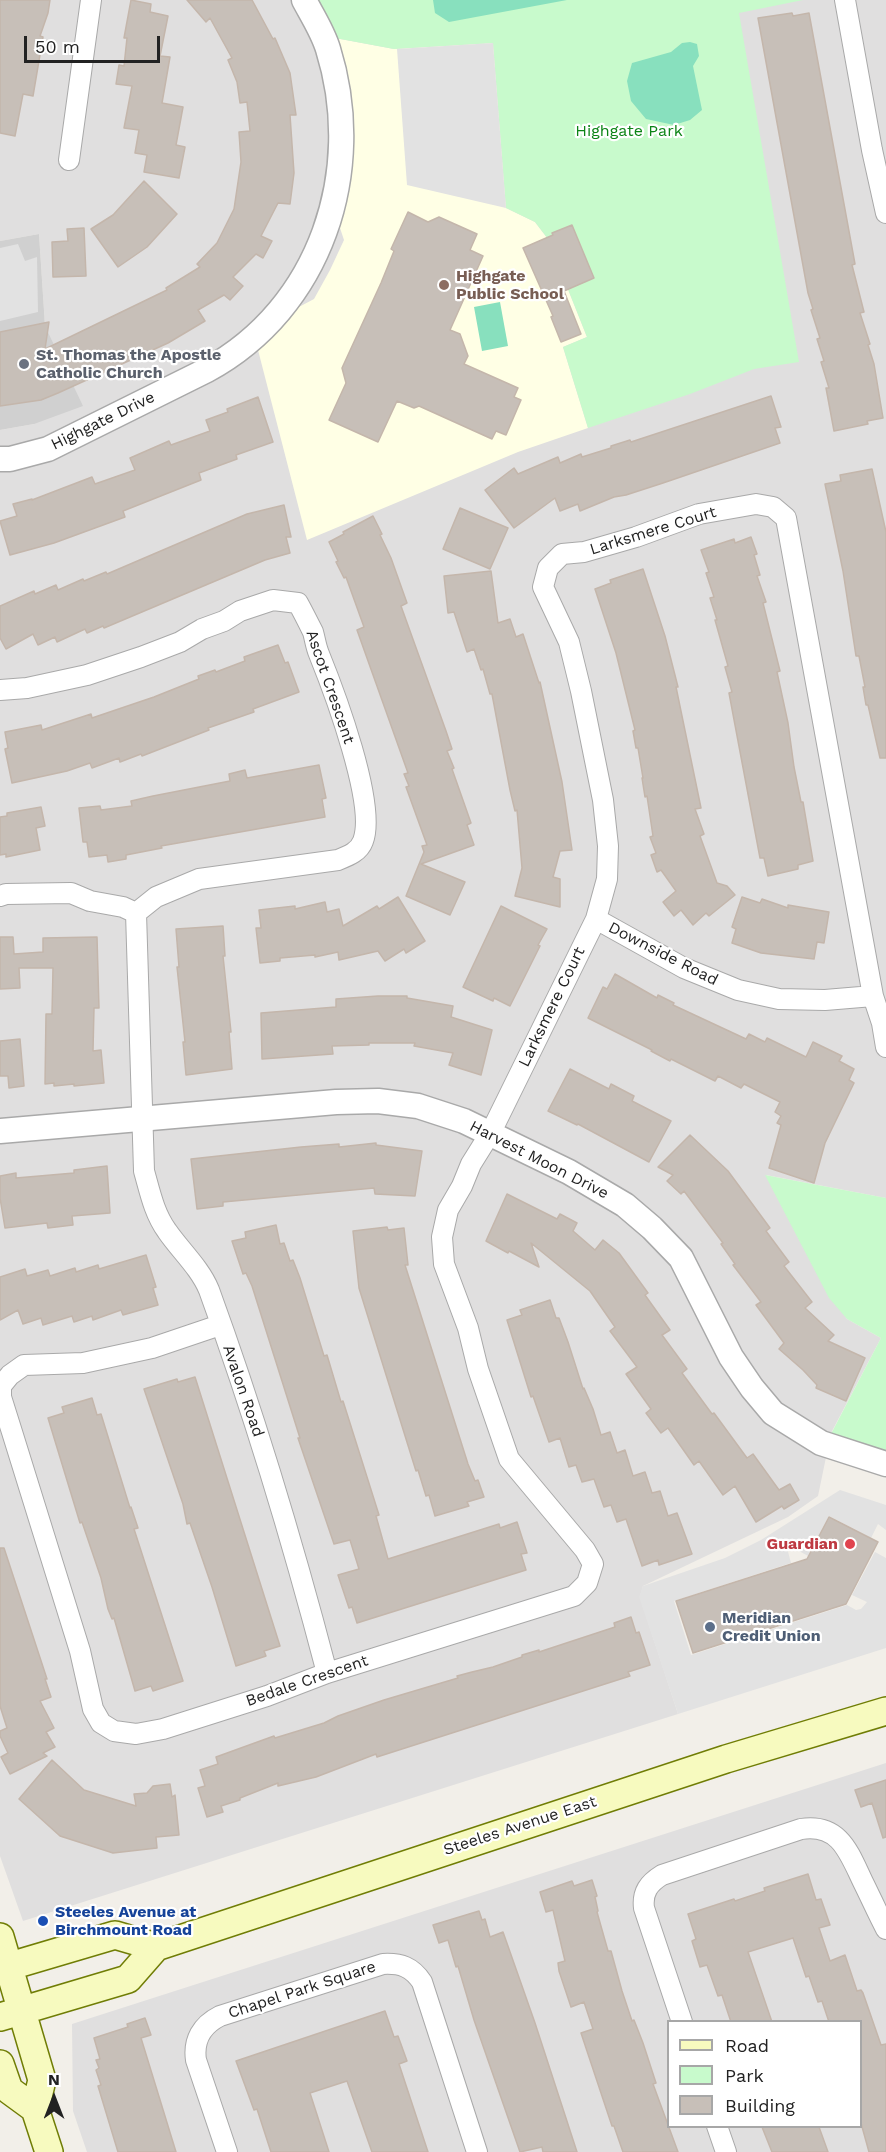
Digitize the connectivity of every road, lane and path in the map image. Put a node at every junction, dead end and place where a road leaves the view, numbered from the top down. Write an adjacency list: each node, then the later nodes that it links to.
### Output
1 (91, 0): 4 (street)
2 (304, 0): 7 (street, Highgate Drive)
3 (845, 0): 5 (street)
4 (69, 160)
5 (884, 190): 6 (street)
6 (886, 213)
7 (0, 459)
8 (0, 690): 10 (street, Ascot Crescent)
9 (0, 896): 10 (street)
10 (136, 913): 14 (street)
11 (596, 919): 12 (street, Downside Road); 12 (street, Larksmere Court); 16 (street, Larksmere Court)
12 (873, 996): 13 (street, Larksmere Court)
13 (886, 1047)
14 (143, 1120): 15 (street, Harvest Moon Drive); 16 (street, Harvest Moon Drive); 17 (street, Avalon Road)
15 (0, 1131)
16 (491, 1132): 18 (street, Harvest Moon Drive); 19 (street, Bedale Crescent)
17 (220, 1325): 19 (street, Avalon Road); 19 (street, Bedale Crescent)
18 (886, 1464)
19 (327, 1673)
20 (886, 1711): 23 (main road, Steeles Avenue East)
21 (886, 1929): 26 (street)
22 (0, 1937): 24 (main road)
23 (156, 1947): 24 (main road); 25 (main road)
24 (4, 1968): 25 (main road)
25 (10, 2014): 28 (main road)
26 (681, 2020)
27 (0, 2064): 28 (main road)
28 (35, 2109): 30 (main road)
29 (717, 2128): 33 (street)
30 (49, 2152)
31 (227, 2152): 32 (street, Chapel Park Square)
32 (477, 2152)
33 (726, 2152)

